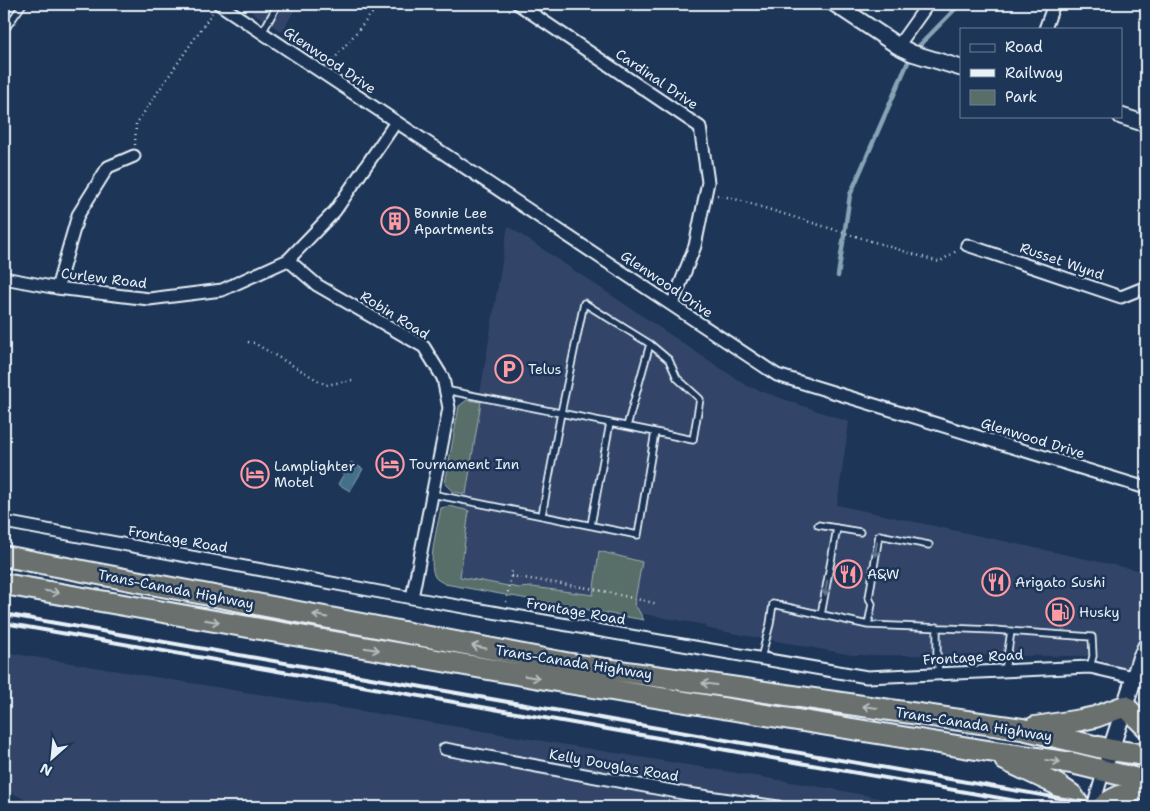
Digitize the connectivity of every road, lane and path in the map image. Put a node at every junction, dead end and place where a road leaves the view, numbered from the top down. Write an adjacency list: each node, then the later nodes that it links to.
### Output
1 (23, 4): 10 (lane)
2 (278, 4): 11 (lane)
3 (380, 4): 14 (path)
4 (518, 4): 19 (street, Cardinal Drive)
5 (835, 4): 12 (street)
6 (928, 4): 12 (street)
7 (1054, 4): 9 (street)
8 (216, 8): 11 (street, Glenwood Drive); 18 (path)
9 (1045, 28)
10 (4, 31)
11 (262, 33): 14 (street, Glenwood Drive)
12 (898, 46): 13 (street)
13 (960, 68)
14 (323, 73): 16 (street, Glenwood Drive)
15 (1122, 116): 17 (street)
16 (396, 122): 21 (street, Curlew Road); 25 (street, Glenwood Drive)
17 (1146, 124)
18 (134, 156): 24 (street)
19 (706, 193): 20 (path); 25 (street, Cardinal Drive)
20 (967, 245): 23 (street, Russet Wynd)
21 (288, 260): 24 (street, Curlew Road); 29 (street, Robin Road)
22 (4, 278): 24 (street, Curlew Road)
23 (1146, 287)
24 (57, 288)
25 (672, 305): 34 (street, Glenwood Drive)
26 (248, 342): 28 (path)
27 (650, 344): 30 (lane); 32 (lane); 33 (lane)
28 (352, 380)
29 (446, 390): 30 (lane); 35 (street, Robin Road)
30 (561, 413): 31 (lane); 36 (lane)
31 (610, 423): 32 (lane); 38 (lane)
32 (627, 426): 33 (lane)
33 (656, 432): 38 (lane)
34 (1146, 488)
35 (432, 494): 36 (lane); 47 (street, Robin Road)
36 (542, 515): 38 (lane)
37 (4, 522): 47 (street, Frontage Road)
38 (591, 525)
39 (818, 525): 40 (lane)
40 (837, 528): 41 (lane); 50 (lane, one-way to 50)
41 (860, 532)
42 (929, 544): 51 (lane, one-way to 51)
43 (4, 556): 62 (highway, Trans-Canada Highway, one-way to 43)
44 (512, 571): 45 (path)
45 (511, 576): 48 (path); 49 (path)
46 (4, 584): 65 (highway, Trans-Canada Highway, one-way to 65)
47 (412, 598): 49 (street, Frontage Road)
48 (658, 604)
49 (504, 614): 55 (street, Frontage Road)
50 (821, 615): 51 (lane); 55 (lane)
51 (868, 624): 52 (lane)
52 (937, 627): 53 (lane); 58 (lane)
53 (1011, 631): 56 (lane); 57 (lane)
54 (1146, 646): 59 (street)
55 (761, 659): 58 (street, Frontage Road)
56 (1090, 667): 57 (street, Frontage Road); 59 (street, Frontage Road)
57 (1005, 671): 58 (street, Frontage Road)
58 (939, 674)
59 (1140, 679): 60 (street)
60 (1125, 706): 61 (highway); 62 (highway); 64 (street)
61 (1146, 727)
62 (1022, 729): 64 (highway, Trans-Canada Highway)
63 (445, 749): 70 (street, Kelly Douglas Road)
64 (1111, 750): 66 (highway, Trans-Canada Highway); 67 (street)
65 (988, 751): 67 (highway, Trans-Canada Highway, one-way to 67); 71 (highway)
66 (1146, 755)
67 (1104, 770): 68 (highway, Trans-Canada Highway); 72 (street)
68 (1146, 780)
69 (1146, 787): 73 (highway)
70 (778, 807)
71 (1080, 807)
72 (1093, 807)
73 (1102, 807)

